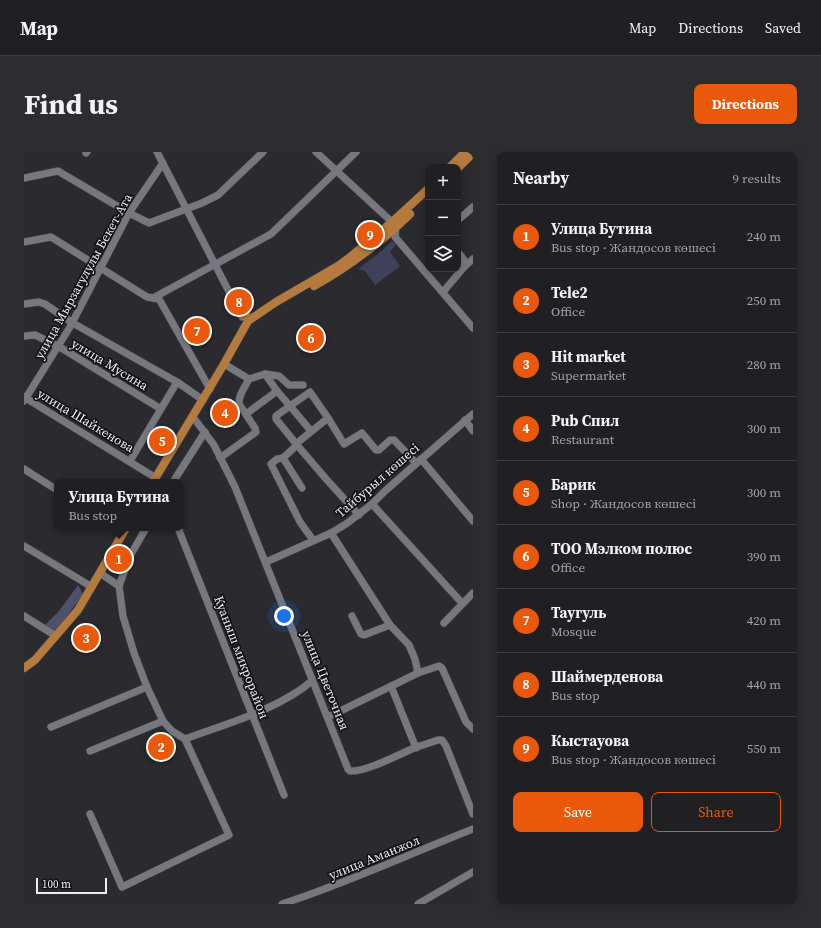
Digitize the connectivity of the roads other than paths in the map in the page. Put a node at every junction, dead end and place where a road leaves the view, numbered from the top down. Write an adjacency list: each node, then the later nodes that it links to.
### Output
1 (157, 152): 8 (street)
2 (167, 152): 8 (street, улица Мырзагулулы Бекет-Ата)
3 (263, 152): 16 (street)
4 (316, 152): 11 (street)
5 (356, 152): 11 (street)
6 (465, 152): 9 (main road)
7 (473, 153): 10 (main road)
8 (162, 161): 16 (street); 17 (street, улица Мырзагулулы Бекет-Ата)
9 (453, 164)
10 (461, 165)
11 (336, 171): 19 (street); 23 (street)
12 (24, 178): 17 (street)
13 (425, 192): 19 (main road)
14 (425, 199): 19 (main road)
15 (473, 207): 18 (street)
16 (186, 209): 17 (street); 23 (street)
17 (129, 213): 24 (street, улица Мырзагулулы Бекет-Ата)
18 (461, 217)
19 (394, 225): 26 (street); 30 (main road); 32 (main road)
20 (24, 242): 24 (street)
21 (461, 256): 25 (street)
22 (473, 260): 25 (street)
23 (214, 264): 27 (street); 29 (street)
24 (100, 267): 27 (street); 31 (street, улица Мырзагулулы Бекет-Ата)
25 (464, 267): 26 (street)
26 (443, 292): 33 (street)
27 (153, 298): 41 (street)
28 (24, 304): 31 (street)
29 (240, 313): 30 (main road); 32 (street)
30 (253, 317): 32 (main road)
31 (71, 322): 35 (street, улица Мырзагулулы Бекет-Ата); 39 (street)
32 (247, 325): 36 (main road)
33 (473, 328)
34 (24, 336): 35 (street, улица Мусина)
35 (58, 346): 43 (street, улица Мырзагулулы Бекет-Ата); 46 (street, улица Мусина)
36 (224, 364): 38 (street); 41 (main road)
37 (264, 374): 38 (street); 40 (street); 42 (street)
38 (249, 379): 47 (street)
39 (177, 382): 44 (street); 46 (street)
40 (303, 385)
41 (210, 388): 44 (main road)
42 (277, 391): 45 (street); 47 (street)
43 (25, 399): 58 (street, улица Шайкенова)
44 (203, 400): 49 (main road)
45 (290, 406): 50 (street); 52 (street); 55 (street)
46 (161, 409): 58 (street)
47 (246, 414): 56 (street)
48 (473, 414): 51 (street, Тайбурыл көшесі)
49 (192, 417): 54 (street, улица Цветочная); 62 (main road)
50 (328, 418): 52 (street); 59 (street)
51 (465, 420): 53 (street); 59 (street, Тайбурыл көшесі)
52 (311, 431): 55 (street)
53 (473, 431)
54 (205, 432): 56 (street, улица Цветочная); 63 (street)
55 (297, 446): 57 (street); 67 (street)
56 (220, 458): 75 (street, улица Цветочная)
57 (283, 458): 65 (street); 73 (street)
58 (130, 461): 61 (street, улица Шайкенова)
59 (418, 461): 66 (street, Тайбурыл көшесі); 68 (street)
60 (24, 469): 64 (street)
61 (153, 479)
62 (155, 479)
63 (175, 479)
64 (54, 488)
65 (302, 488)
66 (372, 504): 67 (street, Тайбурыл көшесі); 80 (street)
67 (359, 515): 72 (street, Тайбурыл көшесі)
68 (473, 521)
69 (123, 531): 76 (main road)
70 (144, 531): 77 (street)
71 (179, 531): 91 (street, Куаныш микрорайон)
72 (331, 533): 73 (street, Тайбурыл көшесі); 84 (street)
73 (313, 540): 75 (street, Тайбурыл көшесі)
74 (24, 546): 78 (street)
75 (266, 562): 88 (street, улица Цветочная)
76 (100, 573): 77 (street); 78 (main road)
77 (119, 586): 90 (street)
78 (92, 587): 85 (main road)
79 (473, 593): 80 (street)
80 (462, 603): 83 (street)
81 (24, 616): 85 (street)
82 (352, 616): 84 (street)
83 (444, 623)
84 (390, 625): 87 (street)
85 (56, 636): 86 (main road)
86 (24, 668)
87 (418, 673): 89 (street); 95 (street)
88 (313, 680): 91 (street); 92 (street, улица Цветочная)
89 (391, 686): 92 (street); 97 (street)
90 (147, 687): 93 (street); 94 (street)
91 (251, 714): 96 (street); 99 (street, Куаныш микрорайон)
92 (328, 717): 97 (street, улица Цветочная)
93 (162, 721): 96 (street); 98 (street)
94 (51, 727)
95 (473, 729)
96 (185, 739): 100 (street)
97 (416, 748): 101 (street, улица Цветочная)
98 (90, 751)
99 (284, 795)
100 (90, 814)
101 (473, 814)
102 (473, 829): 104 (street, улица Аманжол)
103 (473, 872): 105 (street)
104 (282, 904)
105 (418, 904)

